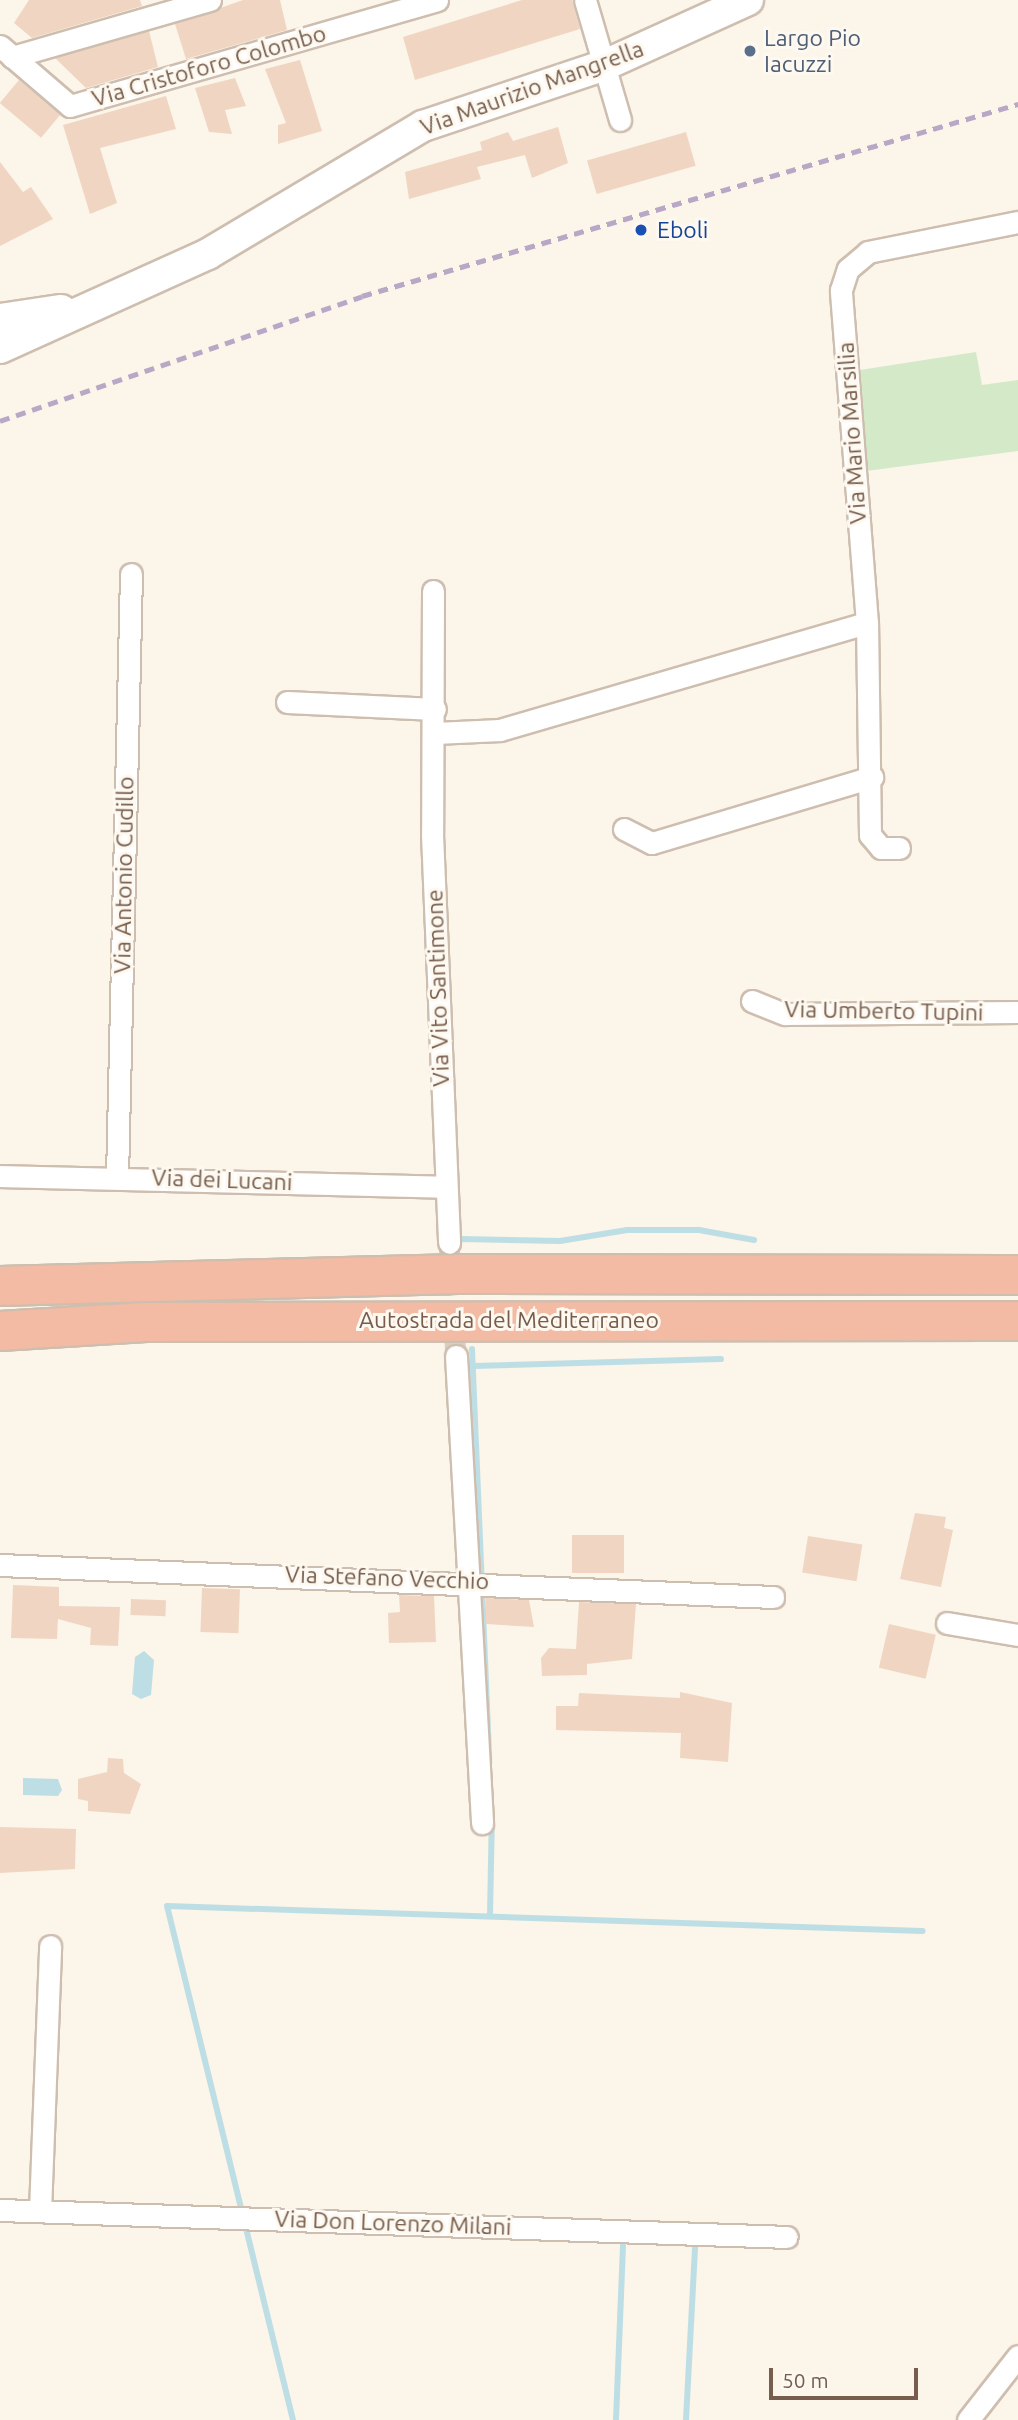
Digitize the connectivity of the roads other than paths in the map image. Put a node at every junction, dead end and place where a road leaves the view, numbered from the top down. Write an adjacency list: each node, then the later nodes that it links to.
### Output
1 (210, 0): 5 (street)
2 (437, 0): 5 (street, Via Cristoforo Colombo)
3 (585, 0): 6 (street)
4 (748, 0): 6 (street, Via Maurizio Mangrella)
5 (6, 51)
6 (605, 65): 7 (street); 9 (street, Via Maurizio Mangrella)
7 (620, 120)
8 (1018, 222): 14 (street, Via Mario Marsilia)
9 (100, 304): 10 (street, Via Maurizio Mangrella); 11 (street, Via Maurizio Mangrella)
10 (0, 319)
11 (0, 348)
12 (131, 574): 24 (street, Via Antonio Cudillo)
13 (433, 591): 16 (street, Via Vito Santimone)
14 (867, 623): 17 (street); 18 (street, Via Mario Marsilia)
15 (287, 702): 16 (street)
16 (435, 709): 17 (street, Via Vito Santimone)
17 (435, 733): 25 (street, Via Vito Santimone)
18 (872, 777): 19 (street); 20 (street, Via Mario Marsilia)
19 (624, 829)
20 (899, 848)
21 (752, 1001): 22 (street, Via Umberto Tupini)
22 (1018, 1012)
23 (0, 1175): 24 (street, Via dei Lucani)
24 (117, 1177): 25 (street, Via dei Lucani)
25 (444, 1187): 26 (street, Via Vito Santimone)
26 (449, 1243)
27 (1018, 1275): 28 (highway, Autostrada del Mediterraneo)
28 (0, 1286)
29 (1018, 1321): 30 (highway, Autostrada del Mediterraneo)
30 (0, 1331)
31 (456, 1356): 33 (street)
32 (0, 1565): 33 (street, Via Stefano Vecchio)
33 (470, 1580): 34 (street, Via Stefano Vecchio); 37 (street)
34 (773, 1597)
35 (947, 1623): 36 (street)
36 (1018, 1635)
37 (482, 1823)
38 (50, 1946): 40 (street)
39 (0, 2210): 40 (street, Via Don Lorenzo Milani)
40 (40, 2211): 41 (street, Via Don Lorenzo Milani)
41 (787, 2237)
42 (1018, 2356): 43 (street)
43 (968, 2420)

